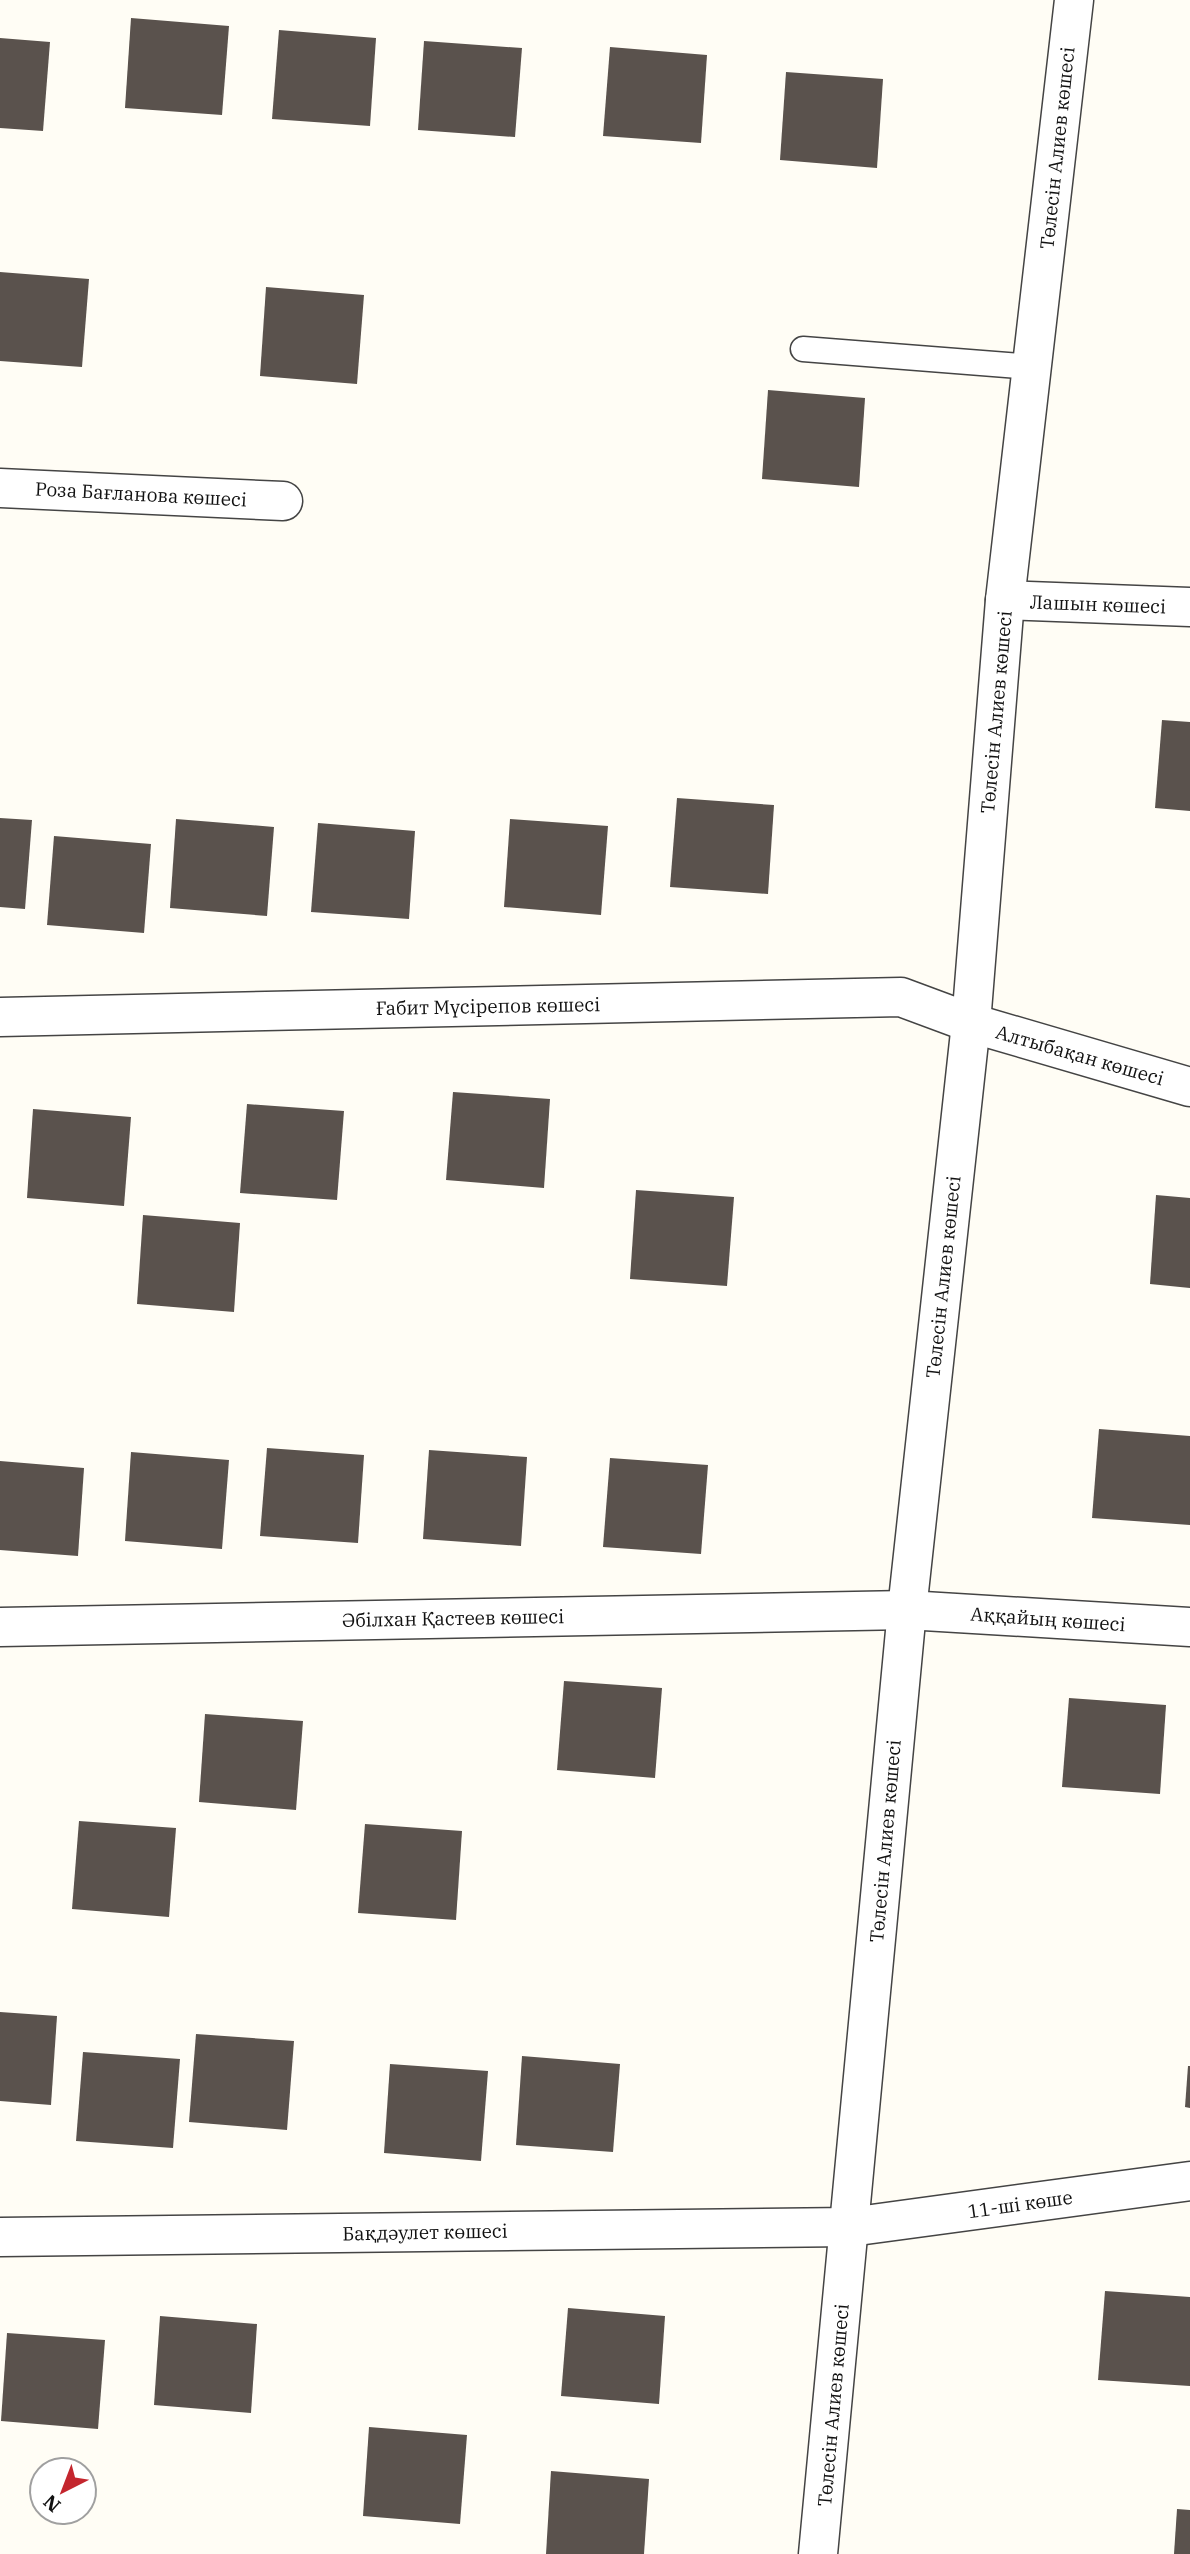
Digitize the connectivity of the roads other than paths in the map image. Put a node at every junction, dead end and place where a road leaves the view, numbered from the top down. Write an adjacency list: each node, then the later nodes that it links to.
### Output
1 (1074, 0): 3 (street, Төлесін Алиев көшесі)
2 (803, 349): 3 (lane)
3 (1032, 367): 6 (street, Төлесін Алиев көшесі)
4 (0, 488): 5 (street, Роза Бағланова көшесi)
5 (283, 501)
6 (1005, 600): 7 (street, Лашын көшесі); 9 (street, Төлесін Алиев көшесі)
7 (1190, 607)
8 (0, 1017): 9 (street, Ғабит Мүсірепов көшесi)
9 (971, 1023): 10 (street, Алтыбақан көшесі); 11 (street, Төлесін Алиев көшесі)
10 (1190, 1087)
11 (907, 1610): 12 (street, Әбілхан Қастеев көшесi); 13 (street, Аққайың көшесі); 15 (street, Төлесін Алиев көшесі)
12 (0, 1627)
13 (1190, 1627)
14 (1190, 2181): 15 (street, 11-ші көше)
15 (849, 2227): 16 (street, Бақдәулет көшесi); 17 (street, Төлесін Алиев көшесі)
16 (0, 2236)
17 (818, 2554)

